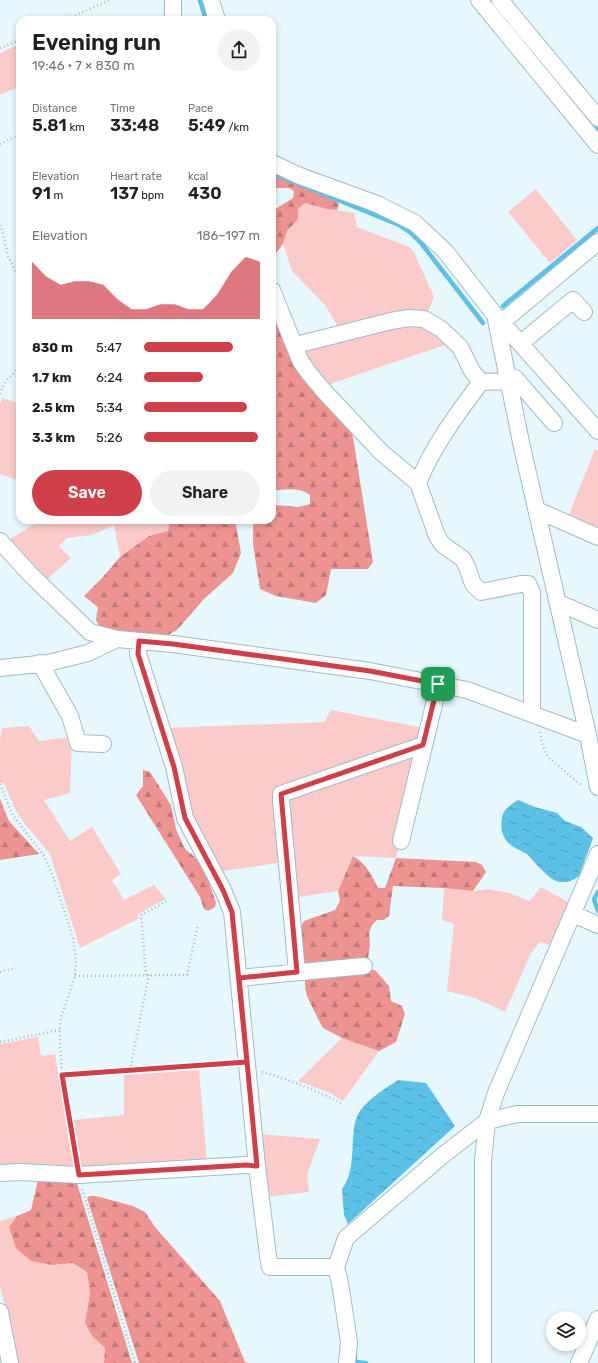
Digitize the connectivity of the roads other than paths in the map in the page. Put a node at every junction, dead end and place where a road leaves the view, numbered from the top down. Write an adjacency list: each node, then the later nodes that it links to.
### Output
1 (173, 0): 5 (street)
2 (211, 0): 6 (street)
3 (479, 0): 8 (street)
4 (500, 0): 7 (street)
5 (173, 16)
6 (216, 16)
7 (598, 118)
8 (598, 145)
9 (276, 165): 13 (street)
10 (598, 242): 13 (street)
11 (276, 299): 15 (street)
12 (584, 312): 14 (street)
13 (498, 318): 14 (street); 16 (street)
14 (521, 343): 19 (street)
15 (296, 346): 17 (street); 20 (street)
16 (509, 381): 17 (street); 18 (street); 21 (street)
17 (481, 382): 20 (street)
18 (554, 423)
19 (598, 431)
20 (418, 483): 31 (street)
21 (537, 510): 22 (street); 24 (street)
22 (598, 537)
23 (0, 541): 26 (street)
24 (559, 603): 25 (street); 32 (street)
25 (598, 620)
26 (117, 639): 27 (street); 28 (street)
27 (139, 641): 30 (street); 42 (street)
28 (40, 664): 29 (street); 33 (street)
29 (0, 668)
30 (438, 684): 31 (street); 34 (street)
31 (534, 714): 32 (street)
32 (588, 735): 35 (street)
33 (103, 744)
34 (423, 745): 36 (street); 41 (street)
35 (592, 789)
36 (401, 841)
37 (598, 854): 38 (street)
38 (573, 914): 39 (street); 44 (street)
39 (598, 925)
40 (364, 966): 41 (street)
41 (297, 972): 42 (street)
42 (239, 978): 45 (street)
43 (598, 1114): 44 (street)
44 (487, 1121): 47 (street); 52 (street)
45 (257, 1166): 46 (street); 47 (street)
46 (0, 1173)
47 (336, 1266): 51 (street)
48 (0, 1312): 50 (street)
49 (598, 1319): 53 (street)
50 (10, 1363)
51 (347, 1363)
52 (483, 1363)
53 (579, 1363)

